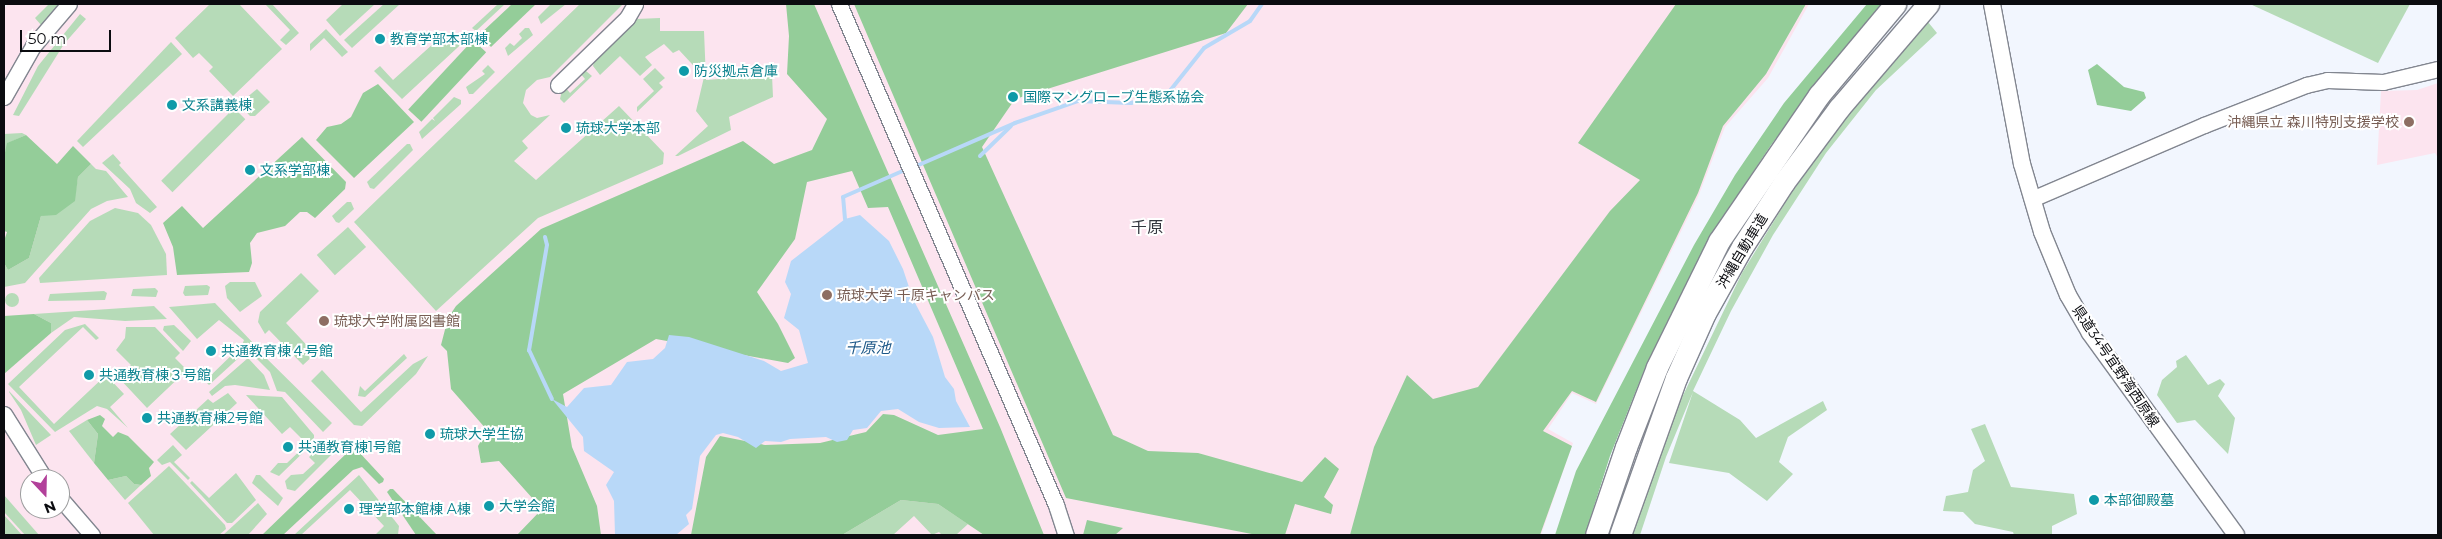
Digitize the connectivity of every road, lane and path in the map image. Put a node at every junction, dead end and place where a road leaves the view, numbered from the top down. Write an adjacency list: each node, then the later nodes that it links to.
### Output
1 (69, 4): 9 (street)
2 (635, 4): 8 (street)
3 (839, 4): 15 (street)
4 (1895, 4): 16 (highway, 沖縄自動車道)
5 (1928, 4): 17 (highway, 沖縄自動車道)
6 (1992, 4): 10 (main road, 県道34号宜野湾西原線)
7 (2438, 69): 10 (street)
8 (558, 85)
9 (4, 98)
10 (2032, 199): 18 (main road, 県道34号宜野湾西原線)
11 (4, 414): 12 (street)
12 (39, 469)
13 (70, 510): 14 (street)
14 (92, 535)
15 (1066, 535)
16 (1596, 535)
17 (1620, 535)
18 (2236, 535)

